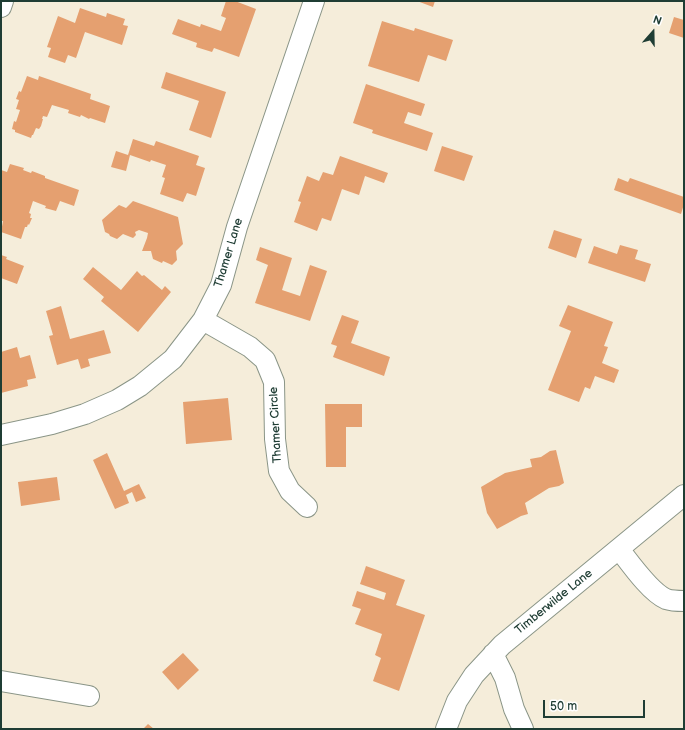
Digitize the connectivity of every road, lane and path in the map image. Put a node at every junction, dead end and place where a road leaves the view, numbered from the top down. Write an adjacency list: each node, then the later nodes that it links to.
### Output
1 (3, 1): 3 (street)
2 (314, 1): 4 (street, Thamer Lane)
3 (1, 7)
4 (203, 320): 5 (street, Thamer Lane); 7 (street, Thamer Circle)
5 (1, 435)
6 (684, 496): 8 (street, Timberwilde Lane)
7 (307, 507)
8 (619, 549): 9 (street); 10 (street, Timberwilde Lane)
9 (684, 601)
10 (493, 654): 13 (street, Timberwilde Lane); 14 (street)
11 (1, 681): 12 (street)
12 (89, 696)
13 (446, 729)
14 (523, 729)

